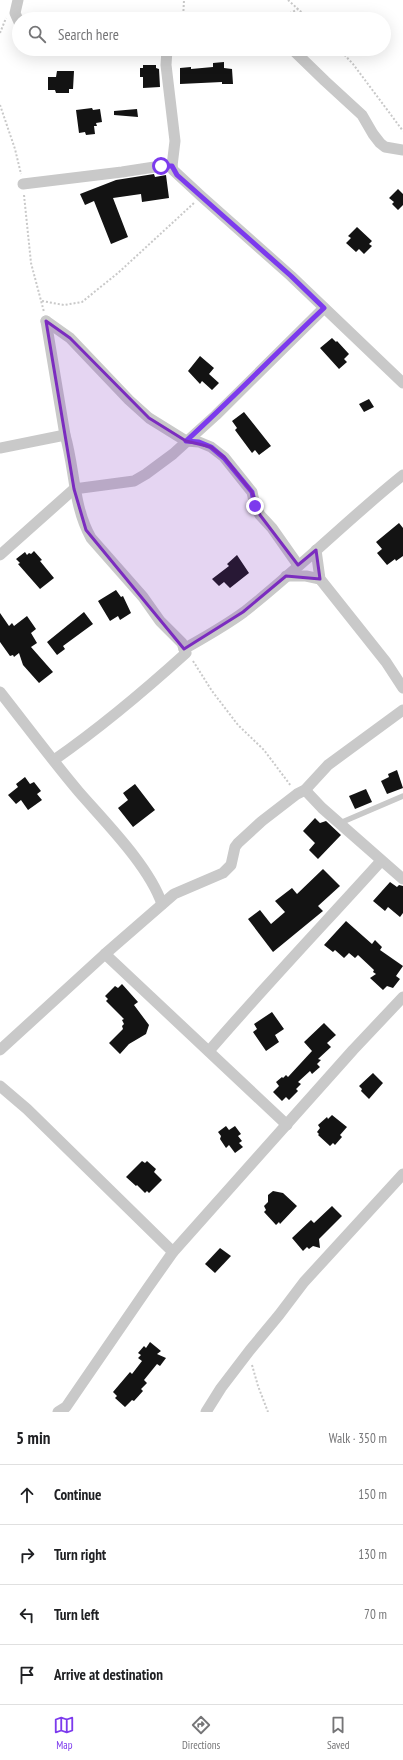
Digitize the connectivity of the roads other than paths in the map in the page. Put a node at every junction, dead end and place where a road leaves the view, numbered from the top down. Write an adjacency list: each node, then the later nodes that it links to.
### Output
1 (18, 0): 2 (street)
2 (15, 12)
3 (167, 56): 6 (street)
4 (299, 56): 5 (street)
5 (403, 150)
6 (172, 166): 7 (street); 8 (street)
7 (23, 184)
8 (324, 308): 9 (street); 11 (street)
9 (403, 383)
10 (65, 435): 11 (street); 12 (street); 14 (street)
11 (186, 441): 14 (street); 17 (street)
12 (0, 448)
13 (403, 475): 15 (street)
14 (74, 489): 16 (street); 20 (street)
15 (316, 550): 17 (street); 19 (street)
16 (0, 555)
17 (298, 565): 18 (street)
18 (286, 576): 19 (street); 20 (street)
19 (320, 579): 21 (street)
20 (185, 651): 24 (street)
21 (403, 688)
22 (0, 692): 24 (street)
23 (403, 710): 25 (street)
24 (54, 760): 30 (street)
25 (301, 792): 27 (street); 30 (street)
26 (403, 796): 27 (lane)
27 (340, 823): 28 (street)
28 (381, 861): 29 (street); 34 (street)
29 (403, 879)
30 (162, 904): 31 (street)
31 (105, 954): 33 (street); 34 (street)
32 (401, 1003): 36 (street)
33 (0, 1050)
34 (209, 1051): 36 (street)
35 (0, 1086): 38 (street)
36 (287, 1125): 38 (street)
37 (403, 1174): 40 (street)
38 (173, 1252): 39 (street)
39 (58, 1412)
40 (206, 1412)

